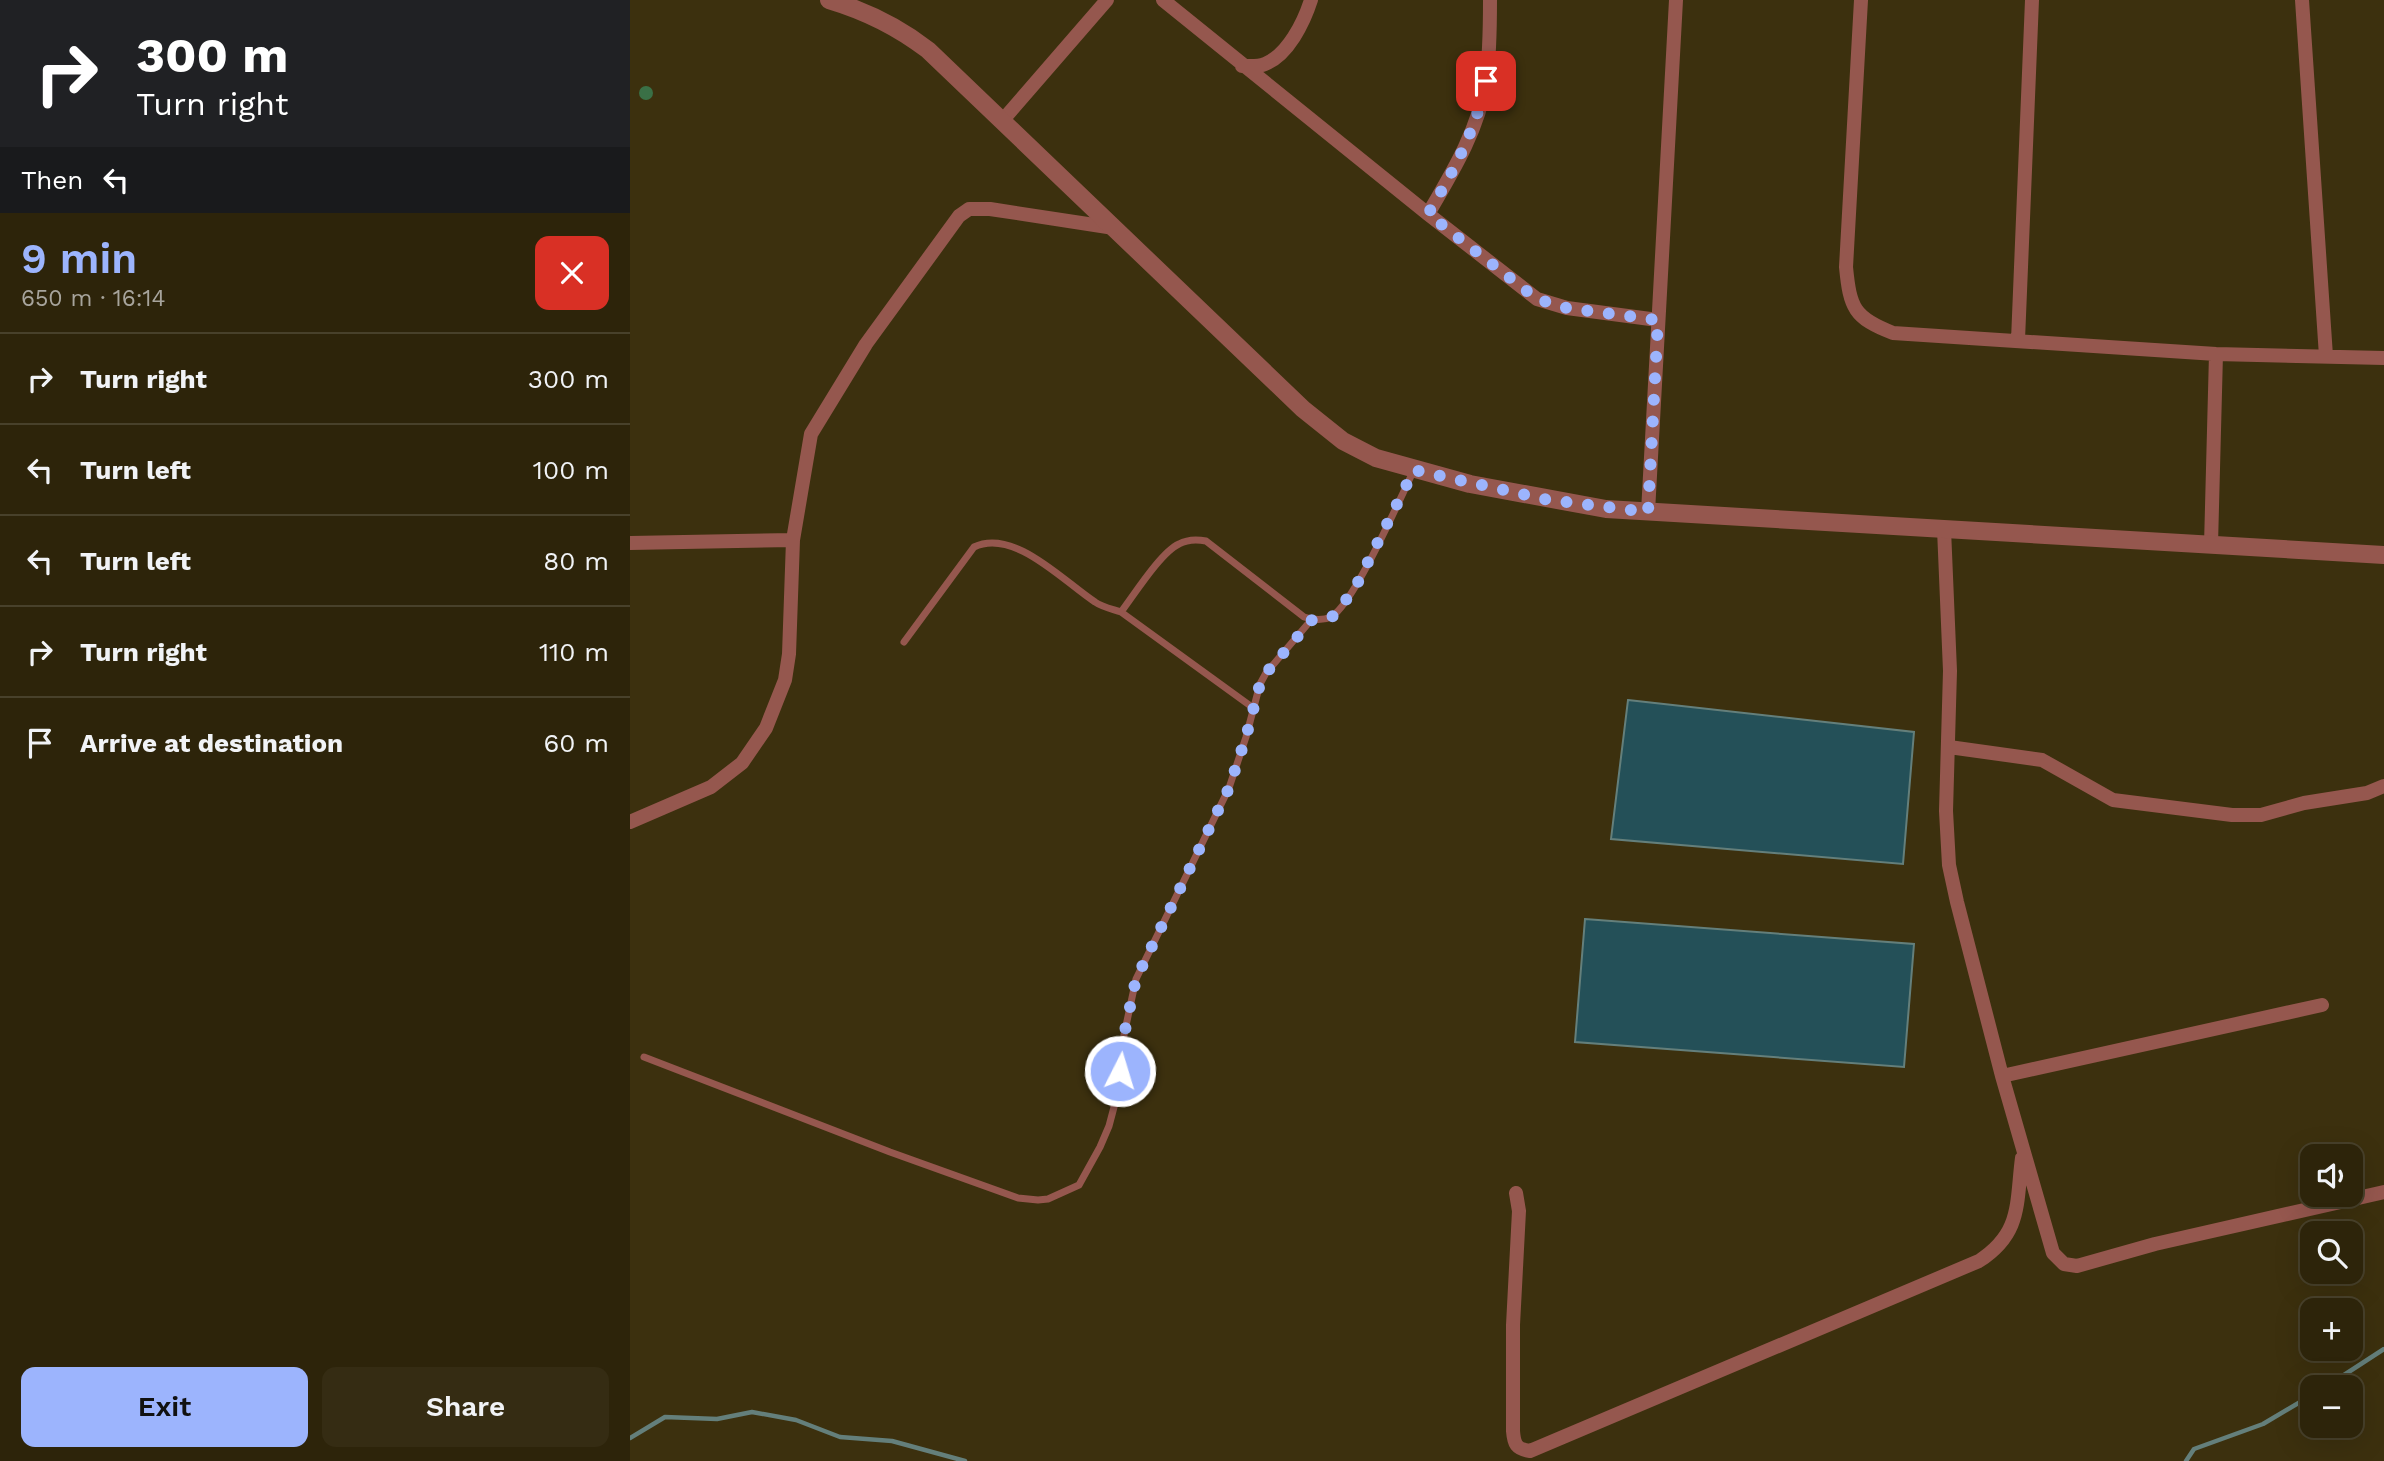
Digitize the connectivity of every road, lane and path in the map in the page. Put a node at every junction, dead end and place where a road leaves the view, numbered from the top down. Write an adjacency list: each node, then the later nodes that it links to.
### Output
1 (829, 0): 11 (street)
2 (1107, 0): 11 (street)
3 (1163, 0): 10 (street)
4 (1311, 0): 10 (street)
5 (1490, 0): 12 (street)
6 (1676, 0): 14 (street)
7 (1861, 0): 15 (street)
8 (2032, 0): 15 (street)
9 (2302, 0): 17 (street)
10 (1242, 66): 12 (street)
11 (1002, 121): 13 (street)
12 (1428, 214): 14 (street)
13 (1114, 228): 19 (street); 22 (street)
14 (1658, 320): 20 (street)
15 (2018, 340): 16 (street)
16 (2216, 354): 17 (street); 24 (street)
17 (2326, 356): 18 (street)
18 (2384, 358)
19 (1414, 470): 20 (street); 27 (lane)
20 (1648, 512): 21 (street)
21 (1944, 529): 24 (street); 30 (street)
22 (793, 540): 23 (street); 32 (street)
23 (630, 543)
24 (2211, 545): 25 (street)
25 (2384, 555)
26 (1121, 612): 27 (lane); 28 (lane); 29 (lane)
27 (1312, 620): 29 (lane)
28 (904, 642)
29 (1252, 707): 34 (lane)
30 (1949, 747): 31 (street); 35 (street)
31 (2384, 786)
32 (630, 822)
33 (2322, 1005): 35 (street)
34 (644, 1057)
35 (2002, 1076): 36 (street)
36 (2023, 1149): 37 (street); 38 (street)
37 (2384, 1192)
38 (1516, 1193)

